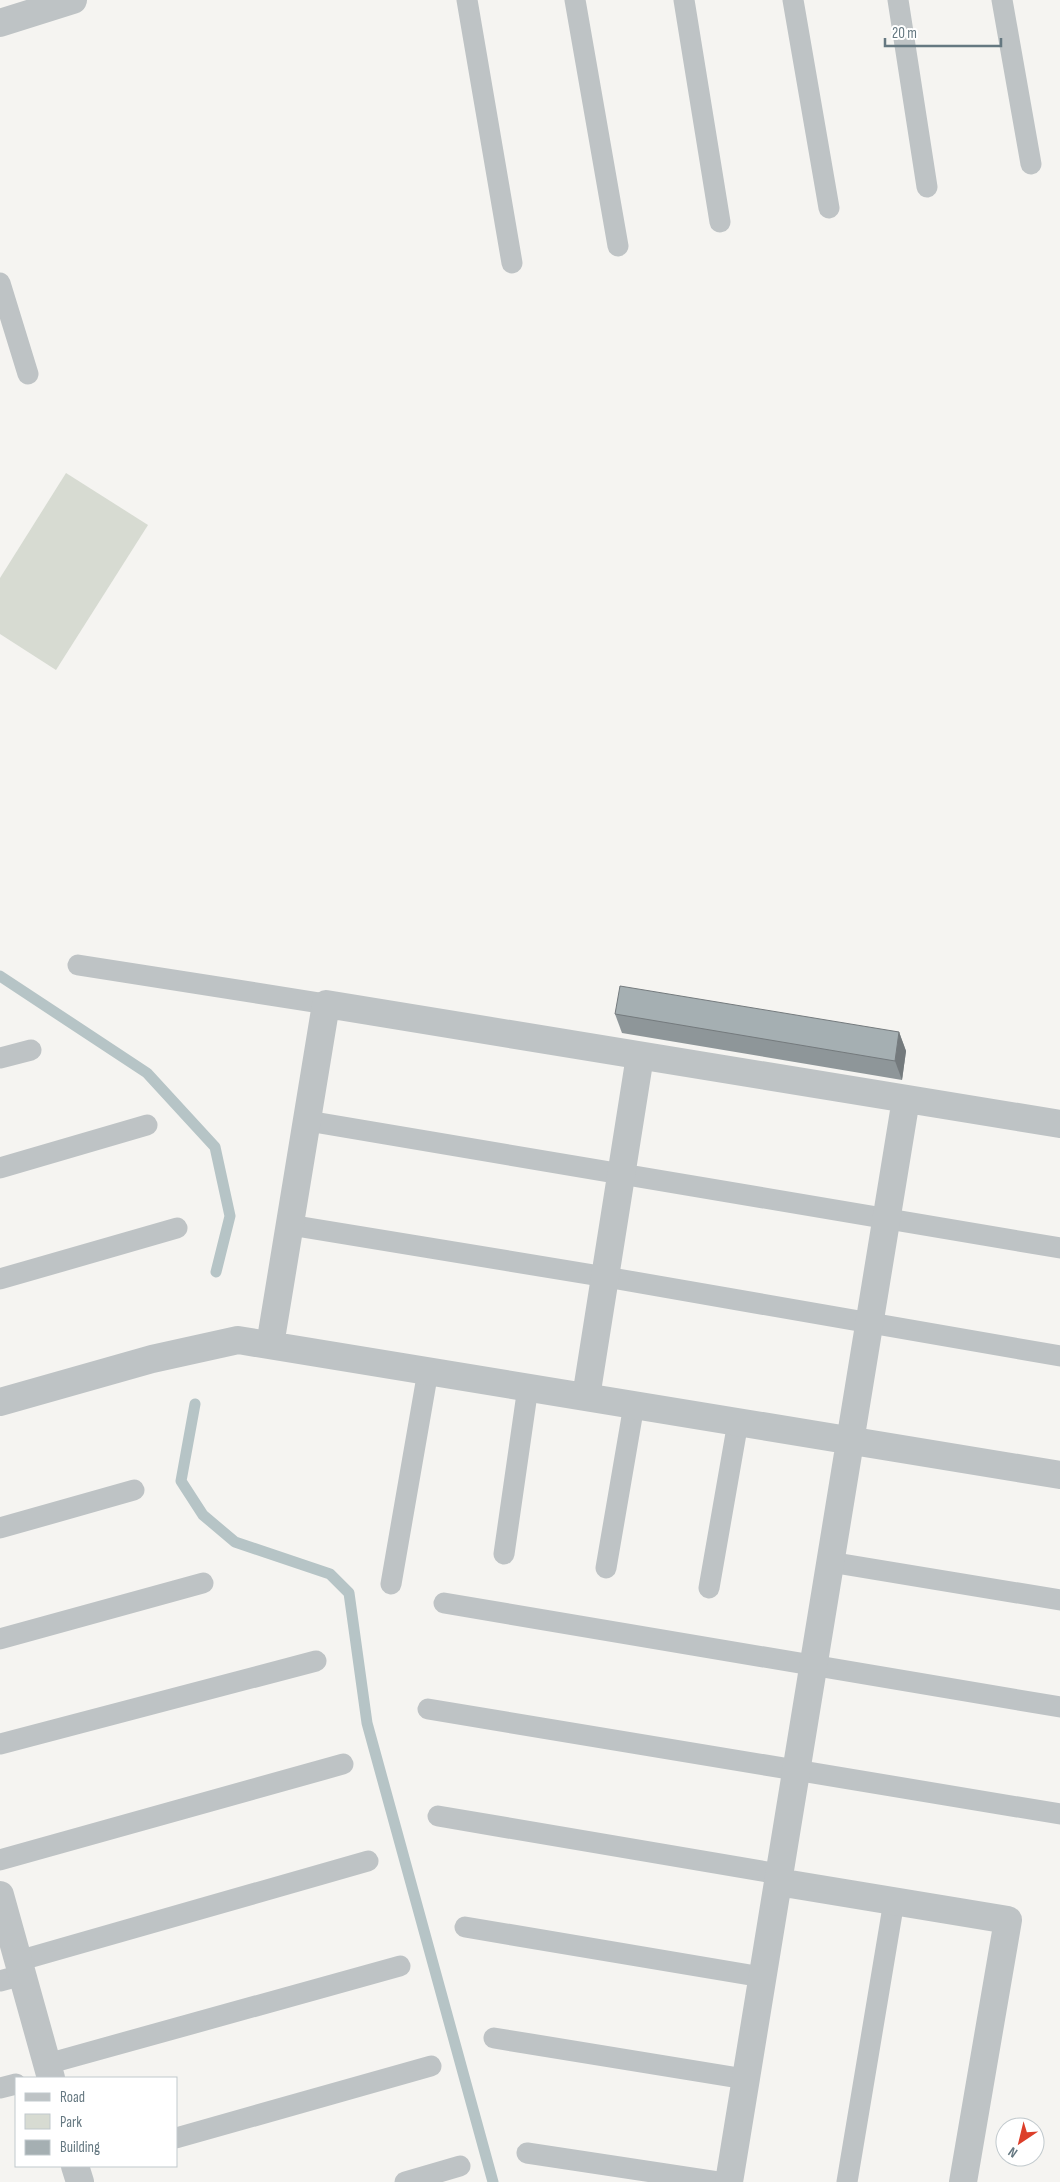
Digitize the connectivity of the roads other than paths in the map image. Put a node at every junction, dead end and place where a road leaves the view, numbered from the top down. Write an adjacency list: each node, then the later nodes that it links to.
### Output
1 (73, 0): 8 (street)
2 (467, 0): 14 (lane)
3 (575, 0): 13 (lane)
4 (684, 0): 12 (lane)
5 (793, 0): 11 (lane)
6 (898, 0): 10 (lane)
7 (1002, 0): 9 (lane)
8 (0, 23)
9 (1031, 164)
10 (927, 186)
11 (829, 208)
12 (720, 222)
13 (618, 246)
14 (512, 263)
15 (0, 284): 16 (lane)
16 (28, 374)
17 (78, 965): 18 (lane)
18 (326, 1004): 20 (street); 23 (street)
19 (31, 1050): 21 (lane)
20 (640, 1056): 22 (street); 27 (street)
21 (0, 1058)
22 (906, 1099): 24 (street); 28 (street)
23 (308, 1121): 27 (lane); 29 (street)
24 (1060, 1124)
25 (147, 1125): 26 (lane)
26 (0, 1168)
27 (622, 1175): 28 (lane); 32 (street)
28 (887, 1219): 31 (lane); 34 (street)
29 (290, 1225): 32 (lane); 35 (street)
30 (177, 1228): 33 (lane)
31 (1060, 1248)
32 (606, 1277): 34 (lane); 39 (street)
33 (0, 1279)
34 (869, 1324): 36 (lane); 43 (street)
35 (270, 1345): 37 (street); 40 (street)
36 (1060, 1356)
37 (428, 1371): 38 (street); 51 (lane)
38 (528, 1386): 39 (street); 47 (lane)
39 (586, 1397): 41 (street)
40 (0, 1402)
41 (634, 1405): 42 (street); 49 (lane)
42 (738, 1422): 43 (street); 52 (lane)
43 (850, 1440): 44 (street); 48 (street)
44 (1060, 1475)
45 (134, 1490): 46 (lane)
46 (0, 1528)
47 (504, 1554)
48 (830, 1562): 53 (lane); 57 (street)
49 (606, 1568)
50 (202, 1583): 55 (lane)
51 (391, 1584)
52 (709, 1588)
53 (1060, 1600)
54 (444, 1603): 57 (lane)
55 (0, 1639)
56 (316, 1661): 60 (lane)
57 (813, 1664): 58 (lane); 62 (street)
58 (1060, 1707)
59 (428, 1709): 62 (lane)
60 (0, 1744)
61 (343, 1764): 65 (lane)
62 (796, 1770): 63 (lane); 67 (street)
63 (1060, 1814)
64 (438, 1816): 67 (lane)
65 (0, 1860)
66 (368, 1861): 72 (lane)
67 (778, 1878): 69 (street); 73 (street)
68 (0, 1895): 72 (street)
69 (894, 1901): 86 (lane); 87 (street)
70 (464, 1926): 73 (lane)
71 (400, 1966): 76 (lane)
72 (14, 1972): 76 (street)
73 (762, 1977): 77 (street)
74 (494, 2038): 77 (lane)
75 (431, 2066): 80 (lane)
76 (46, 2074)
77 (745, 2079): 85 (street)
78 (15, 2084): 79 (lane)
79 (0, 2088)
80 (178, 2137)
81 (528, 2153): 84 (lane)
82 (460, 2166): 83 (lane)
83 (405, 2182)
84 (718, 2182)
85 (729, 2182)
86 (847, 2182)
87 (963, 2182)

